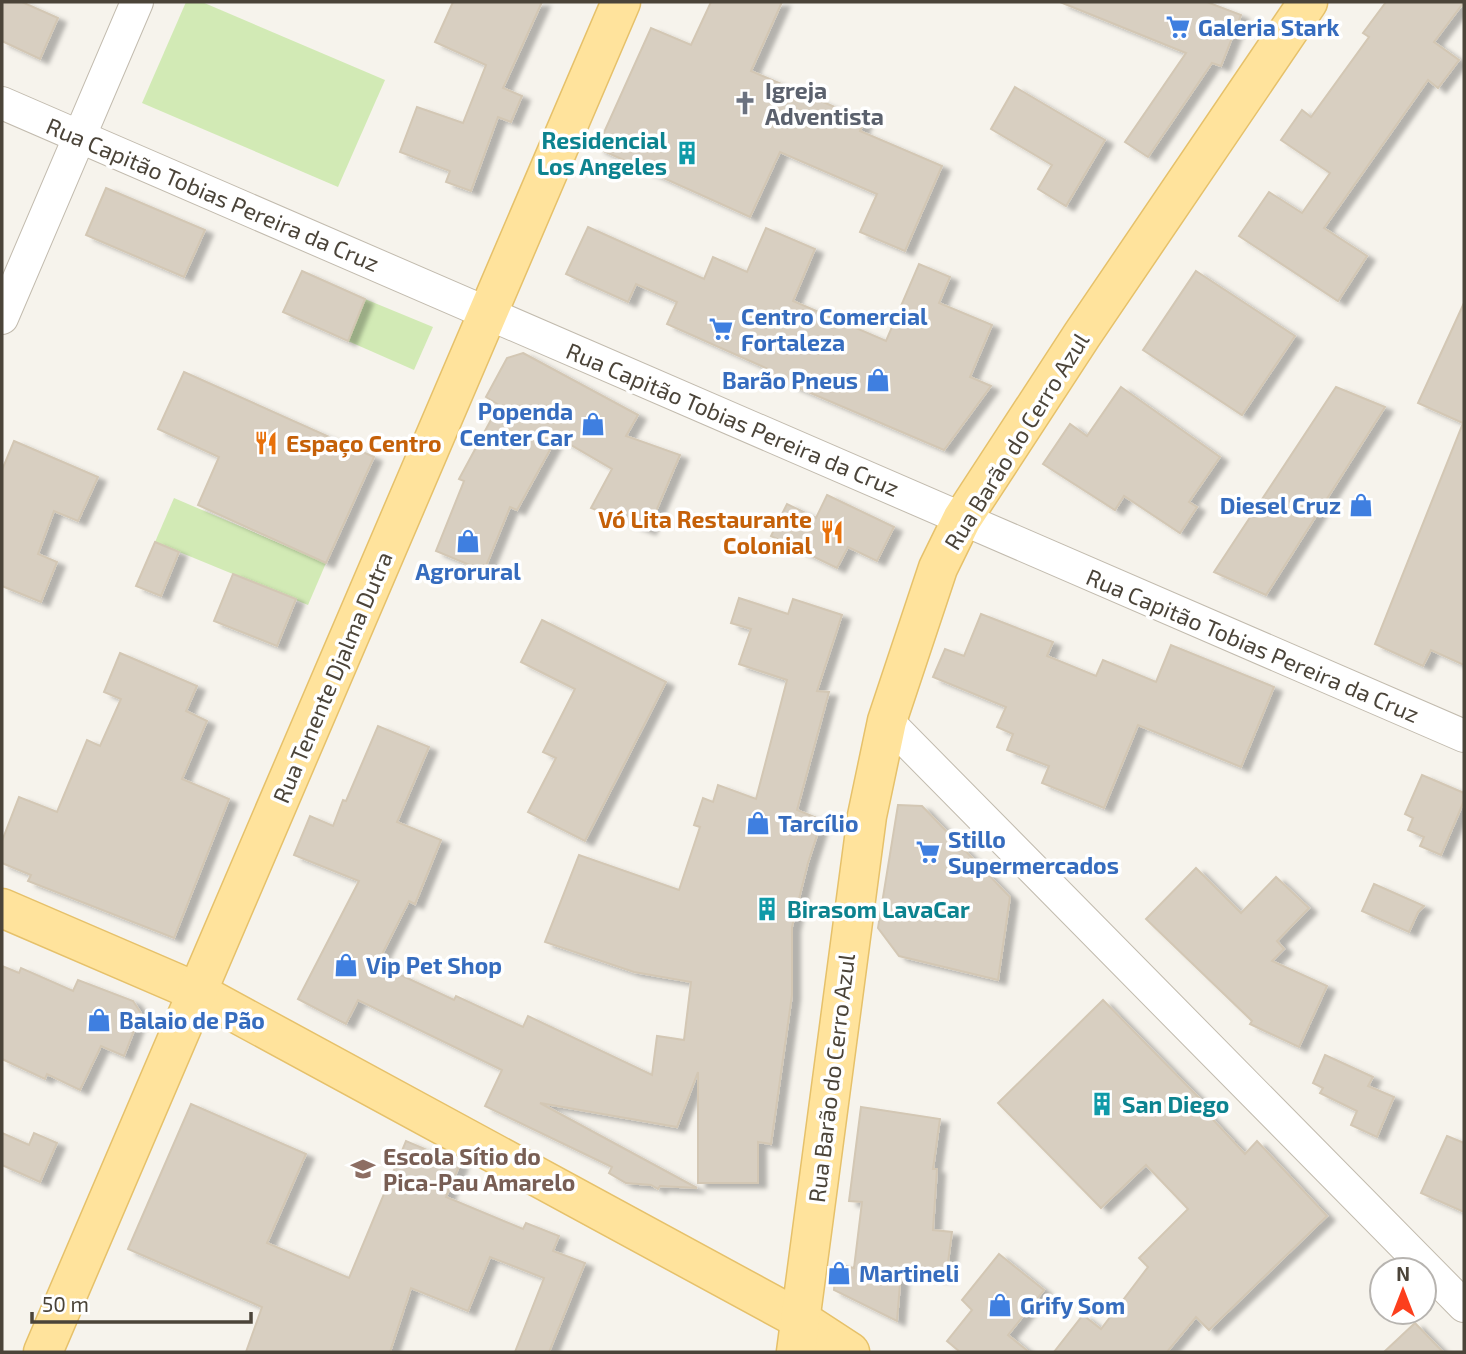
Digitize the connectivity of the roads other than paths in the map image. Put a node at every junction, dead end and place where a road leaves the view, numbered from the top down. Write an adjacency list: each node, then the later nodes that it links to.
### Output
1 (138, 2): 5 (street)
2 (621, 2): 6 (main road, Rua Tenente Djalma Dutra)
3 (1308, 2): 8 (main road, Rua Barão do Cerro Azul)
4 (2, 103): 5 (street, Rua Capitão Tobias Pereira da Cruz)
5 (80, 136): 6 (street, Rua Capitão Tobias Pereira da Cruz); 7 (street)
6 (488, 313): 8 (street, Rua Capitão Tobias Pereira da Cruz); 12 (main road, Rua Tenente Djalma Dutra)
7 (2, 318)
8 (962, 519): 9 (main road, Rua Barão do Cerro Azul); 10 (street, Rua Capitão Tobias Pereira da Cruz)
9 (887, 721): 13 (street); 14 (main road, Rua Barão do Cerro Azul)
10 (1464, 736)
11 (2, 908): 12 (main road)
12 (197, 992): 14 (main road); 15 (main road, Rua Tenente Djalma Dutra)
13 (1464, 1306)
14 (798, 1336): 16 (main road)
15 (43, 1352)
16 (850, 1352)

